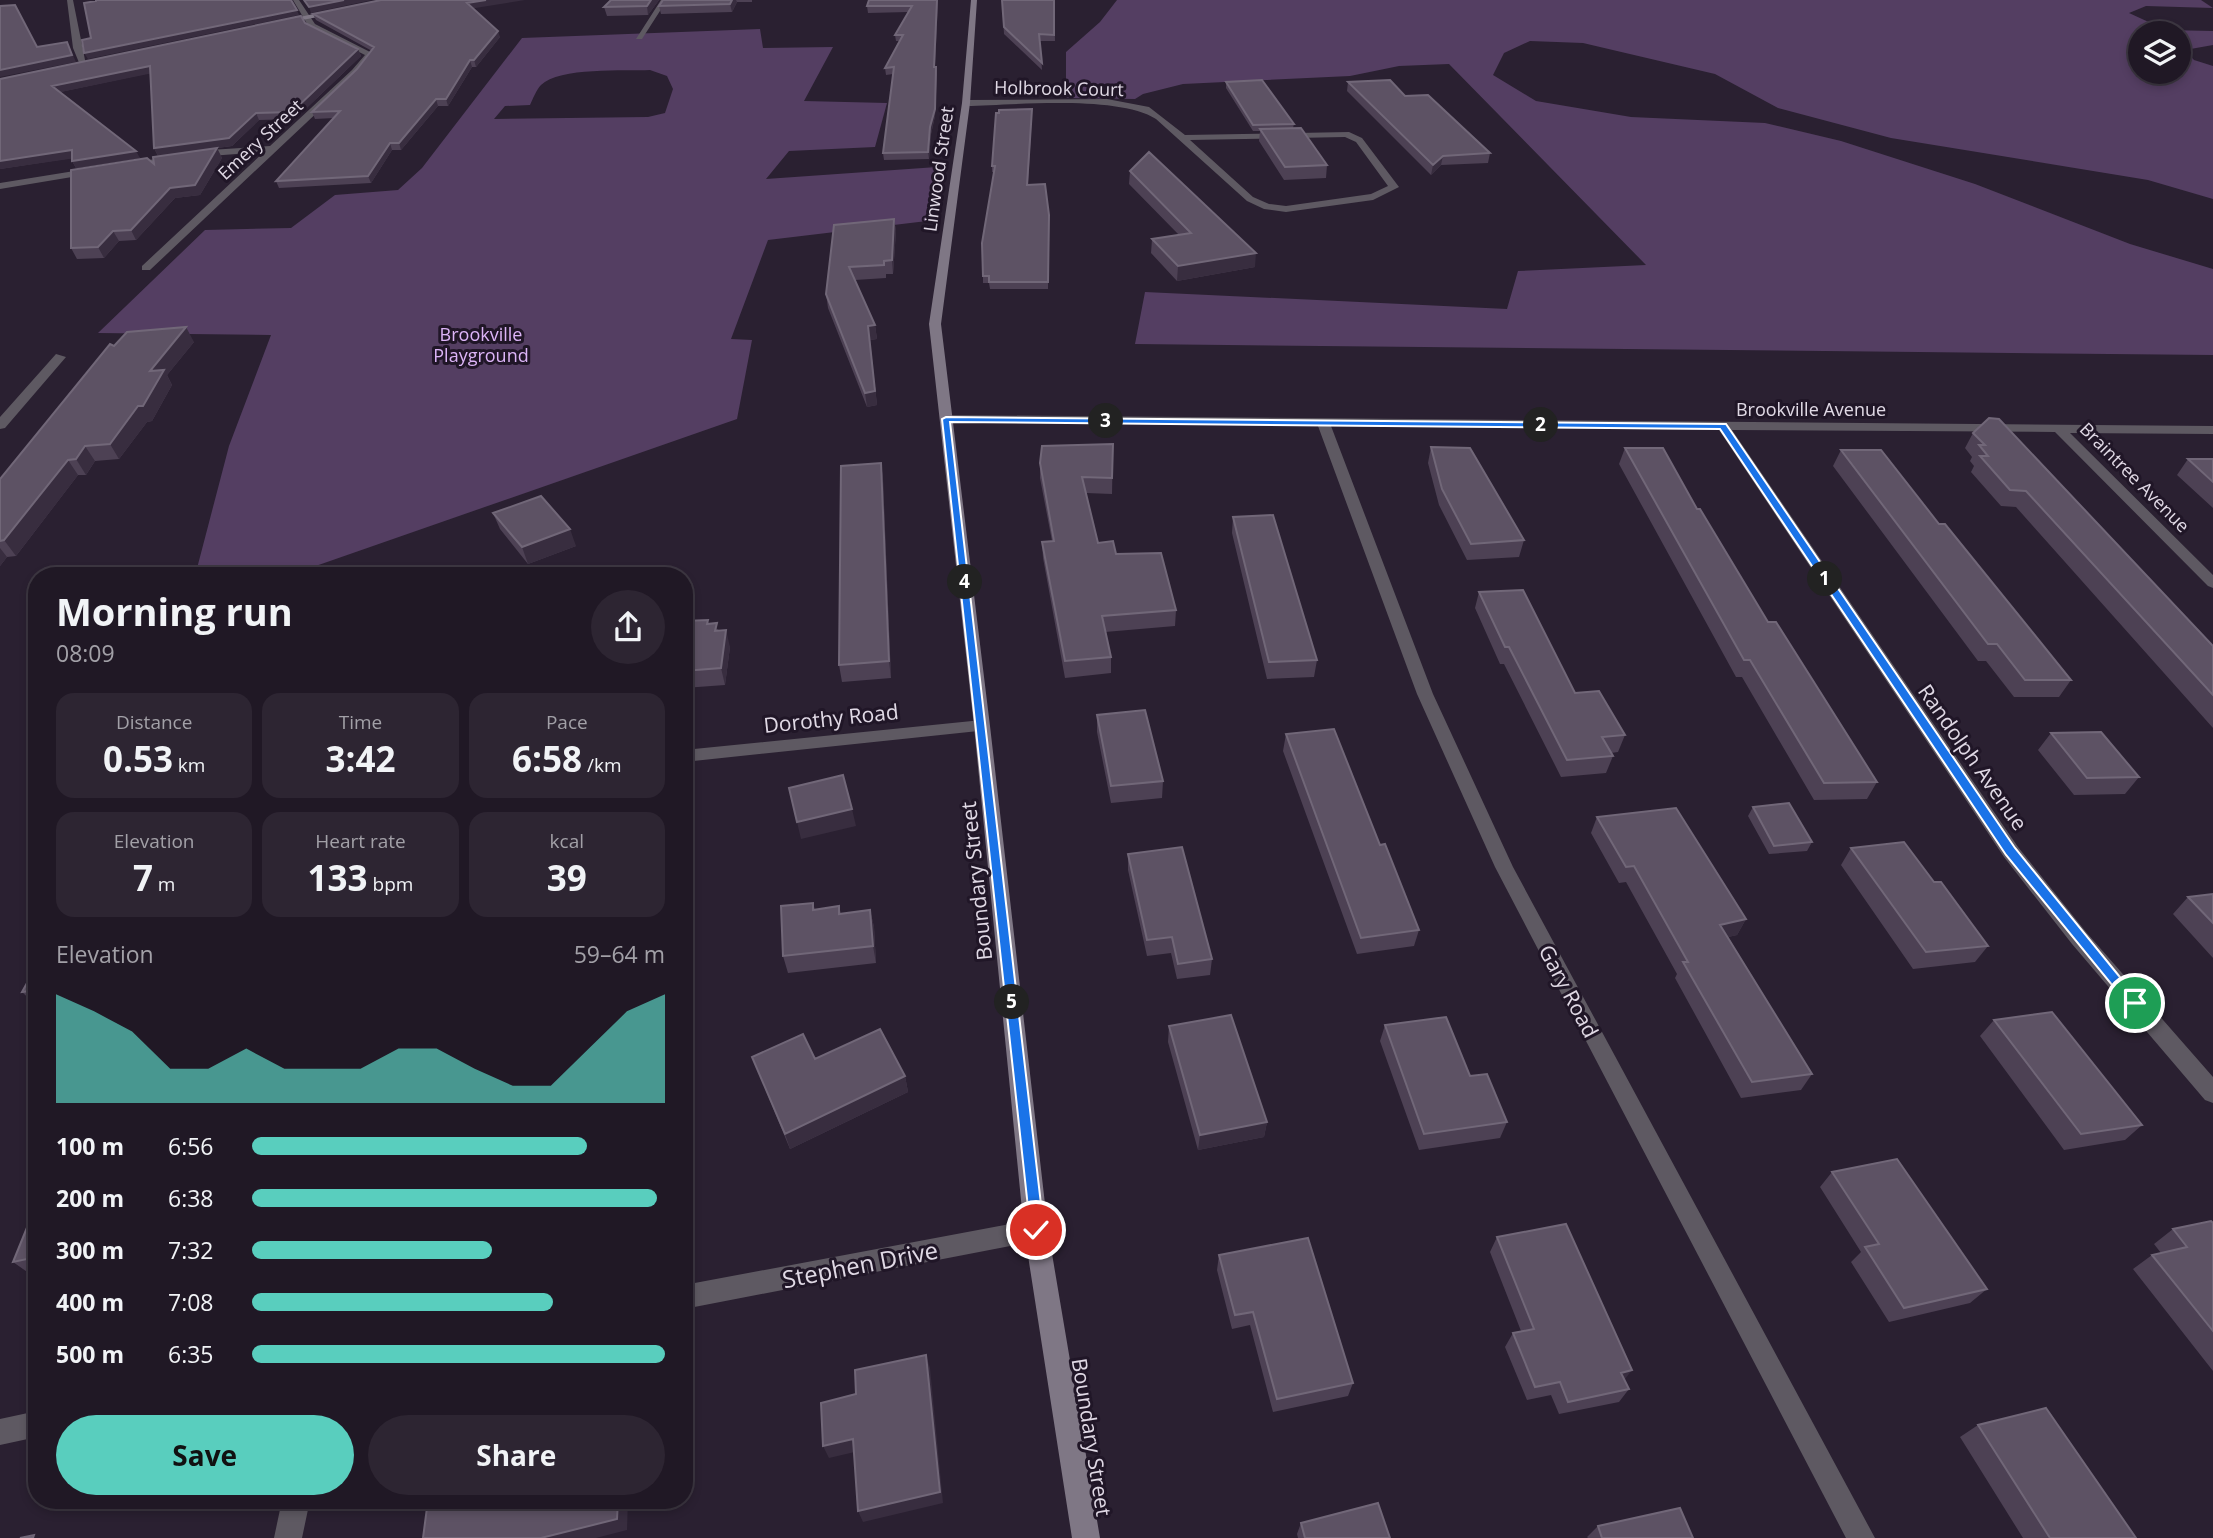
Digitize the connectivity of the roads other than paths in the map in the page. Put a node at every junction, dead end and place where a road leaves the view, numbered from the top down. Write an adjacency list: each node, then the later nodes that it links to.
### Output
1 (70, 0): 10 (street)
2 (296, 0): 6 (street)
3 (664, 0): 8 (street)
4 (974, 0): 12 (main road, Linwood Street)
5 (351, 8): 6 (main road)
6 (305, 17): 7 (main road); 14 (street, Emery Street)
7 (276, 23)
8 (639, 37)
9 (94, 61): 10 (main road)
10 (83, 63): 11 (main road)
11 (70, 66)
12 (966, 103): 13 (street, Holbrook Court); 17 (main road, Linwood Street)
13 (1182, 138): 13 (street, Holbrook Court)
14 (272, 149): 15 (street); 16 (street, Emery Street)
15 (0, 186)
16 (146, 268)
17 (937, 342): 19 (main road, Boundary Street)
18 (60, 357): 21 (street)
19 (946, 419): 20 (street, Brookville Avenue); 26 (main road, Boundary Street)
20 (1323, 423): 22 (street, Brookville Avenue); 36 (street, Gary Road)
21 (0, 425)
22 (1723, 426): 23 (street, Brookville Avenue); 28 (street, Randolph Avenue)
23 (2059, 429): 24 (street, Brookville Avenue); 25 (street, Braintree Avenue)
24 (2213, 430)
25 (2213, 583)
26 (982, 726): 27 (street, Dorothy Road); 29 (main road, Boundary Street)
27 (693, 755)
28 (2213, 1093)
29 (1036, 1230): 30 (street, Stephen Drive); 35 (main road, Boundary Street)
30 (693, 1295)
31 (28, 1426): 32 (street)
32 (0, 1432)
33 (294, 1509): 34 (street)
34 (288, 1538)
35 (1086, 1538)
36 (1861, 1538)

